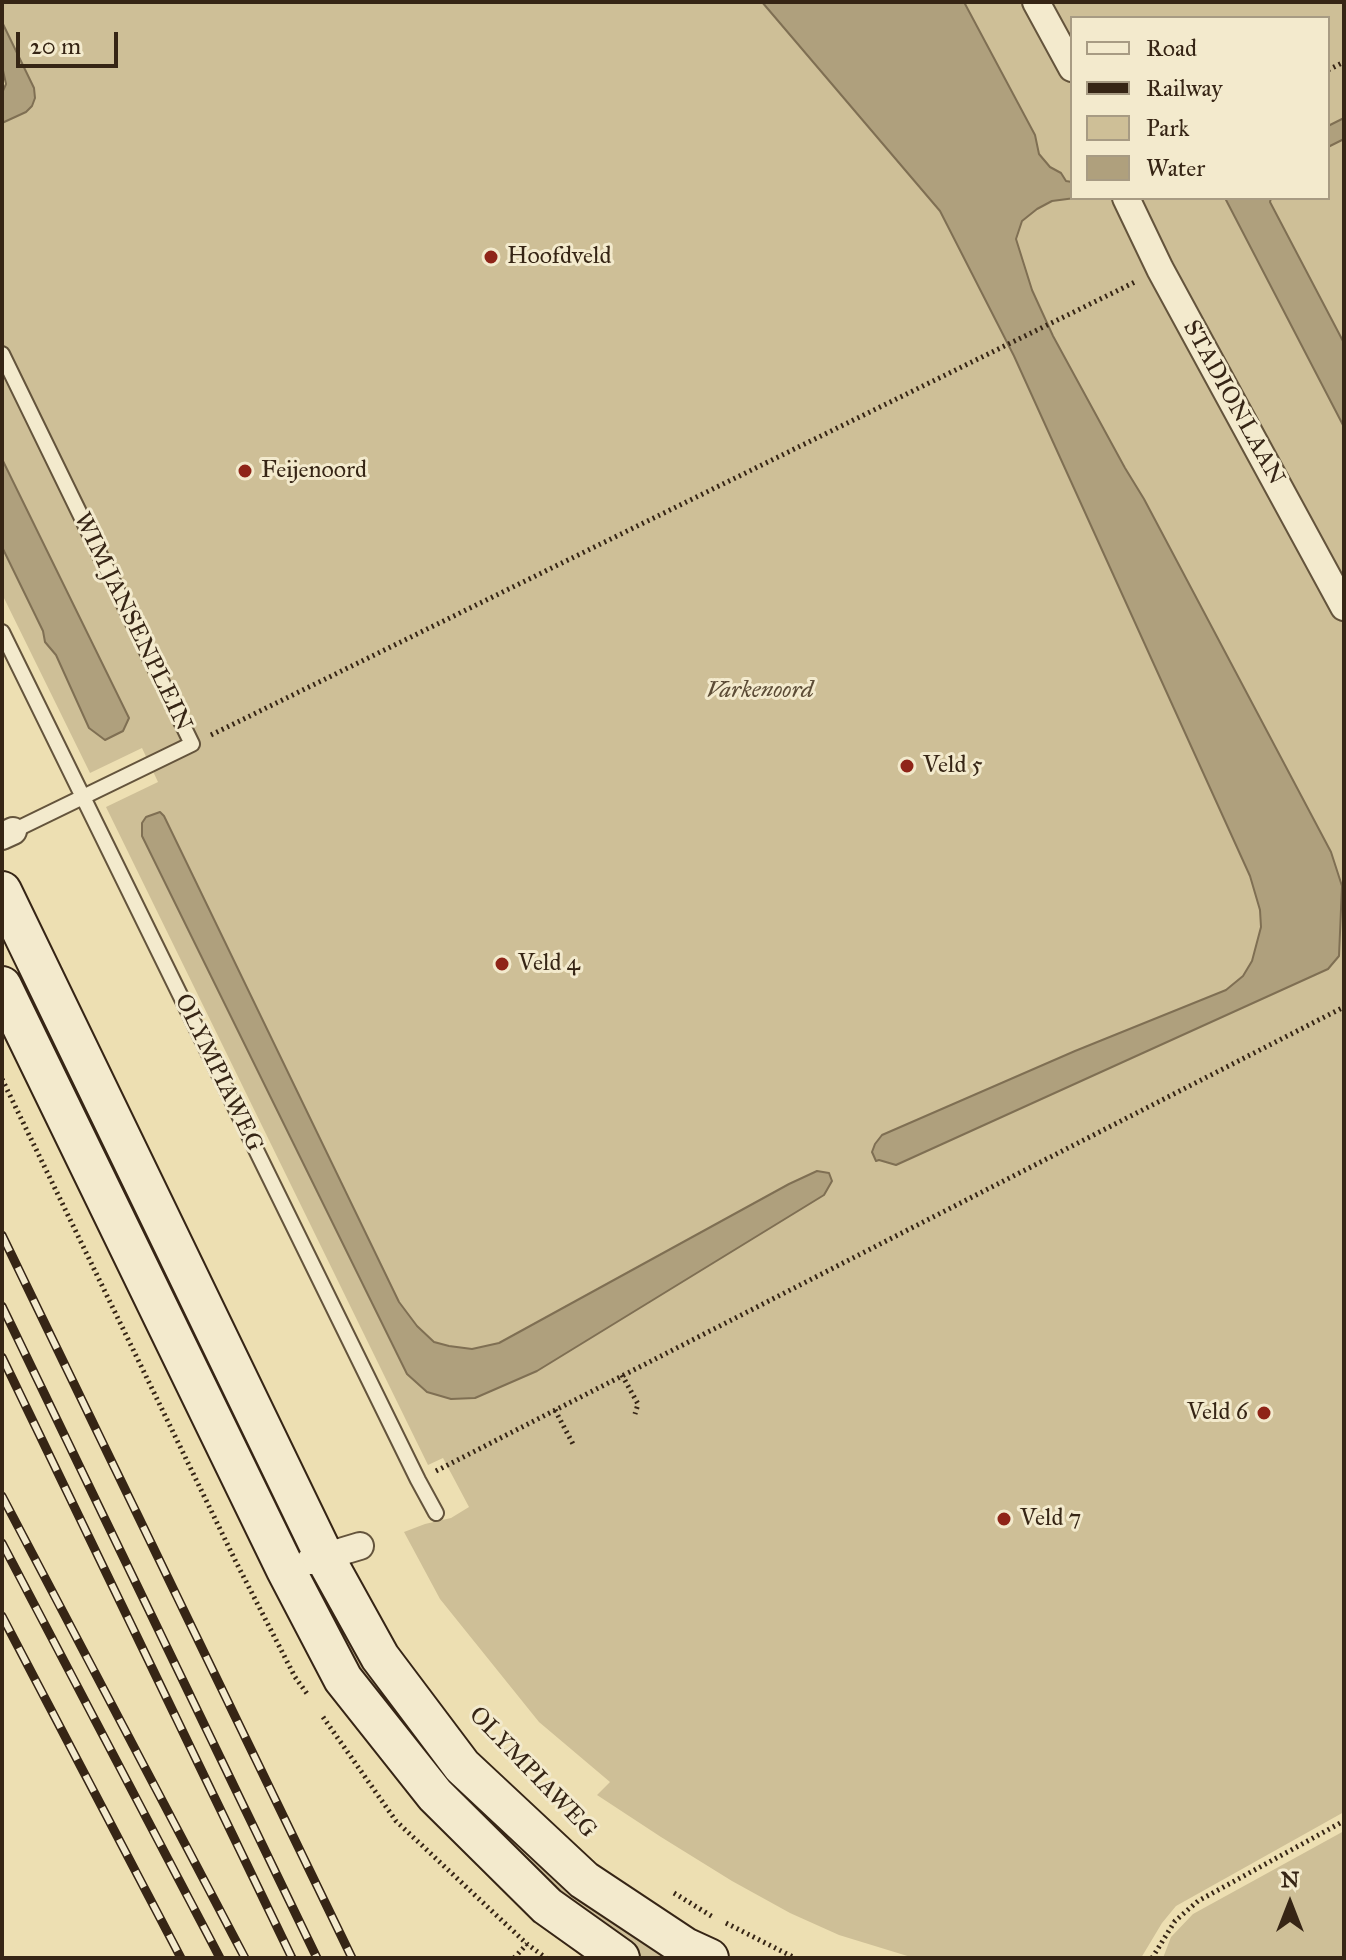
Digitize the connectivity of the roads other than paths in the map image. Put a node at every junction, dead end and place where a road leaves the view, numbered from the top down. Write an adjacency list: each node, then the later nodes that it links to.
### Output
1 (1036, 2): 2 (street)
2 (1070, 64)
3 (1127, 200): 5 (street, STADIONLAAN)
4 (2, 354): 7 (lane, WIM JANSENPLEIN)
5 (1344, 607)
6 (2, 632): 7 (lane, OLYMPIAWEG)
7 (82, 797): 8 (lane, WIM JANSENPLEIN); 11 (lane, OLYMPIAWEG)
8 (7, 834)
9 (2, 891): 12 (main road, OLYMPIAWEG)
10 (2, 986): 13 (main road)
11 (436, 1513)
12 (342, 1551): 13 (street); 15 (main road, OLYMPIAWEG)
13 (286, 1570): 14 (main road)
14 (620, 1958)
15 (709, 1958)

